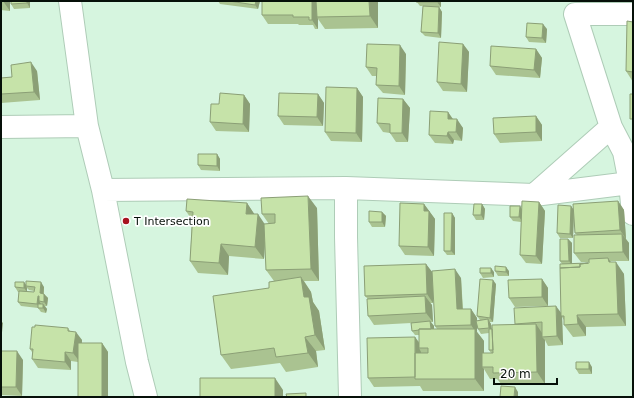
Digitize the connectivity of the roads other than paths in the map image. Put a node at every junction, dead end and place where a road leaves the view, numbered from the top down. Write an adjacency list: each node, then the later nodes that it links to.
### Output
1 (70, 1): 4 (street)
2 (633, 14): 5 (street)
3 (1, 126): 4 (street)
4 (87, 126): 8 (street)
5 (611, 127): 6 (street); 9 (street)
6 (630, 183): 9 (street); 10 (street)
7 (346, 188): 8 (street); 9 (street); 12 (street)
8 (103, 190): 11 (street)
9 (534, 195)
10 (633, 214)
11 (146, 397)
12 (350, 397)

